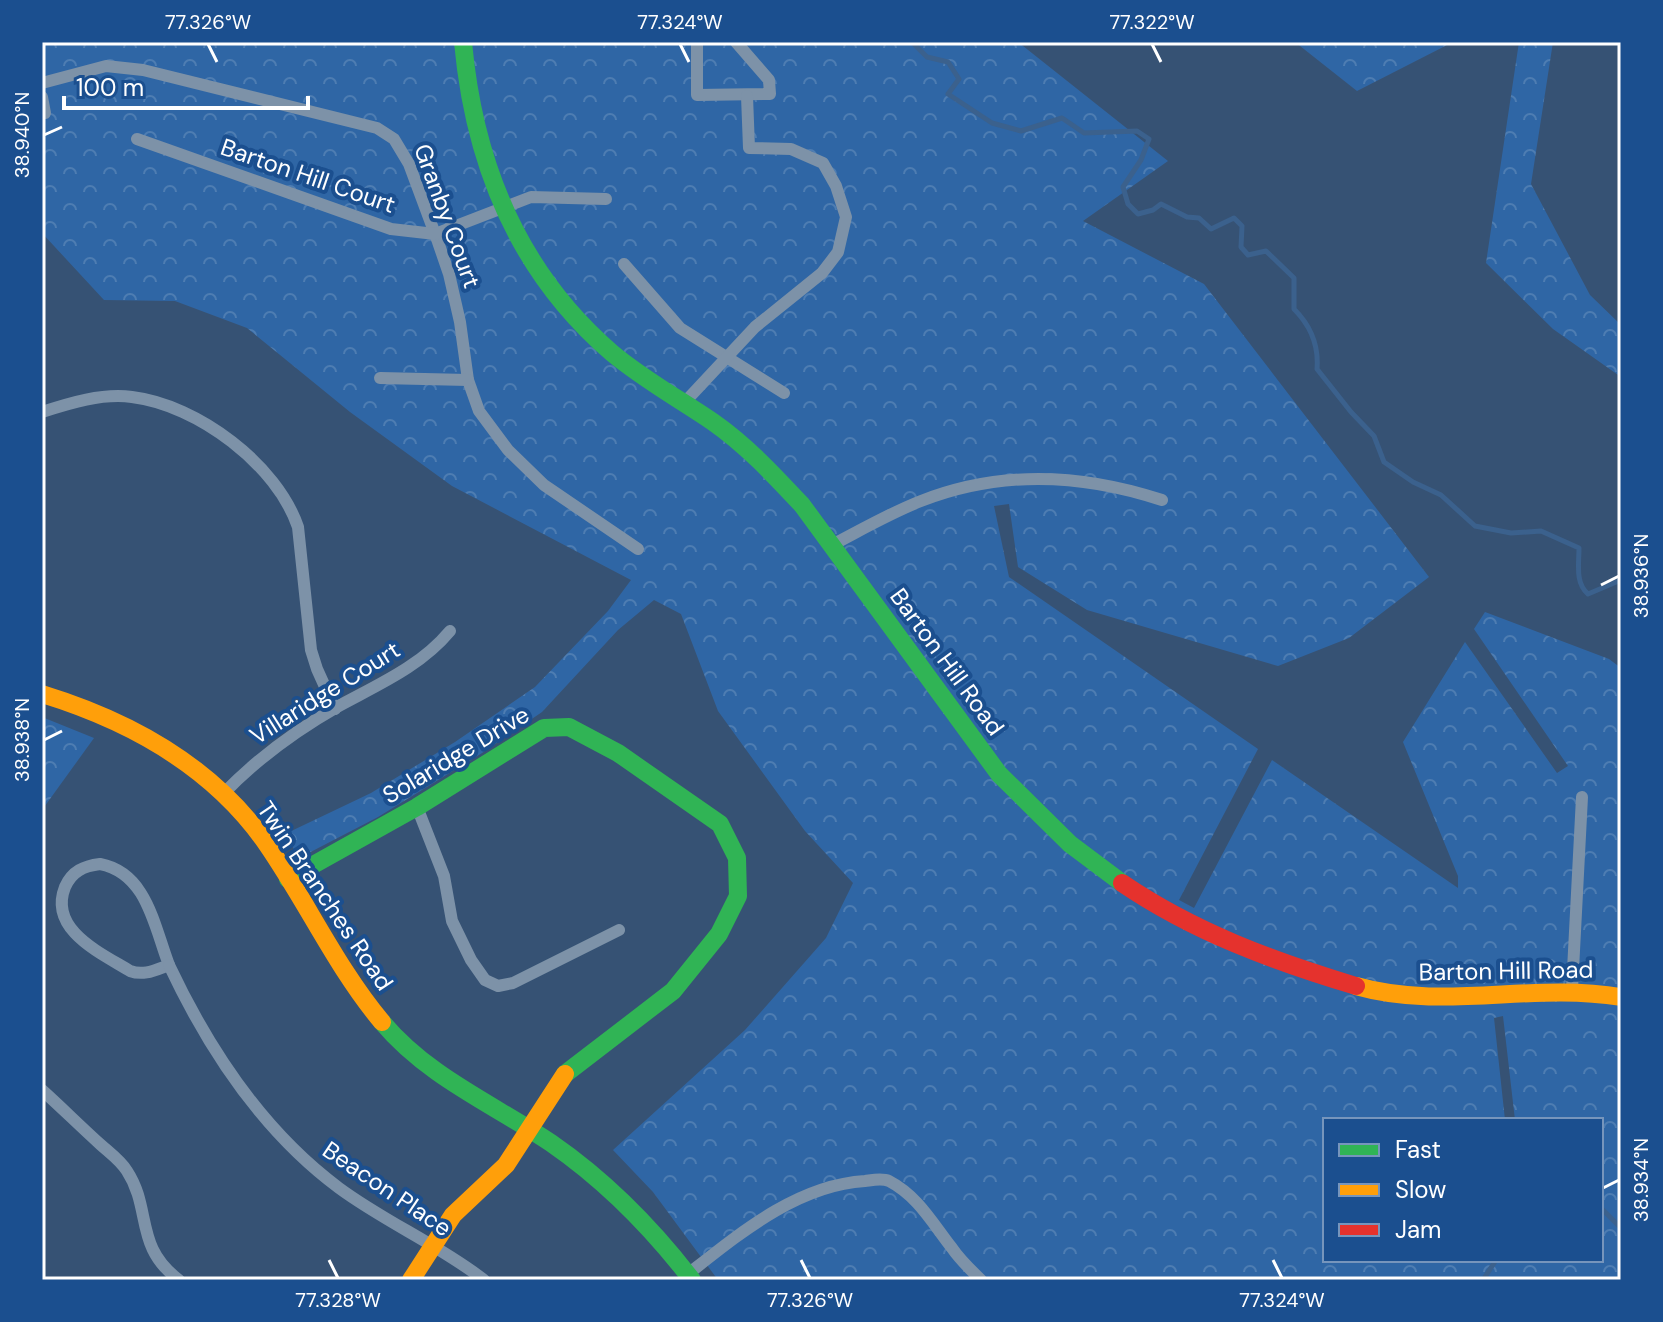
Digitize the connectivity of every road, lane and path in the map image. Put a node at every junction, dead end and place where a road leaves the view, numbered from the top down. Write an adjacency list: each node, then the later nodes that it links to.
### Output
1 (463, 42): 10 (street, Barton Hill Road)
2 (697, 42): 5 (street)
3 (736, 42): 5 (street)
4 (42, 83): 11 (street, Granby Court)
5 (747, 96): 13 (street)
6 (42, 97): 7 (street)
7 (45, 113)
8 (137, 139): 11 (street, Barton Hill Court)
9 (606, 199): 10 (street, Barton Hill Court)
10 (504, 208): 11 (street, Barton Hill Court); 17 (street, Barton Hill Road)
11 (435, 234): 15 (street, Granby Court)
12 (624, 264): 13 (street)
13 (725, 358): 16 (street); 17 (street)
14 (380, 378): 15 (street)
15 (468, 380): 21 (street, Granby Court)
16 (784, 393)
17 (684, 403): 20 (street, Barton Hill Road)
18 (42, 412): 24 (street)
19 (1162, 500): 20 (street)
20 (832, 545): 31 (street, Barton Hill Road)
21 (638, 549)
22 (450, 631): 24 (street, Villaridge Court)
23 (42, 694): 25 (street, Twin Branches Road)
24 (335, 709): 25 (street, Villaridge Court)
25 (224, 793): 28 (street, Twin Branches Road)
26 (1582, 797): 31 (street)
27 (417, 807): 28 (street, Solaridge Drive); 29 (street); 34 (street, Solaridge Drive)
28 (288, 879): 34 (street, Twin Branches Road)
29 (619, 930)
30 (169, 965): 30 (street, Beacon Place); 35 (street, Beacon Place)
31 (1572, 989): 32 (street, Barton Hill Road)
32 (1621, 997)
33 (42, 1090): 37 (street)
34 (529, 1129): 35 (street, Solaridge Drive); 36 (street, Twin Branches Road)
35 (433, 1247): 38 (street, Solaridge Drive); 39 (street, Beacon Place)
36 (690, 1277): 40 (street)
37 (179, 1280)
38 (411, 1280)
39 (484, 1280)
40 (981, 1280)

